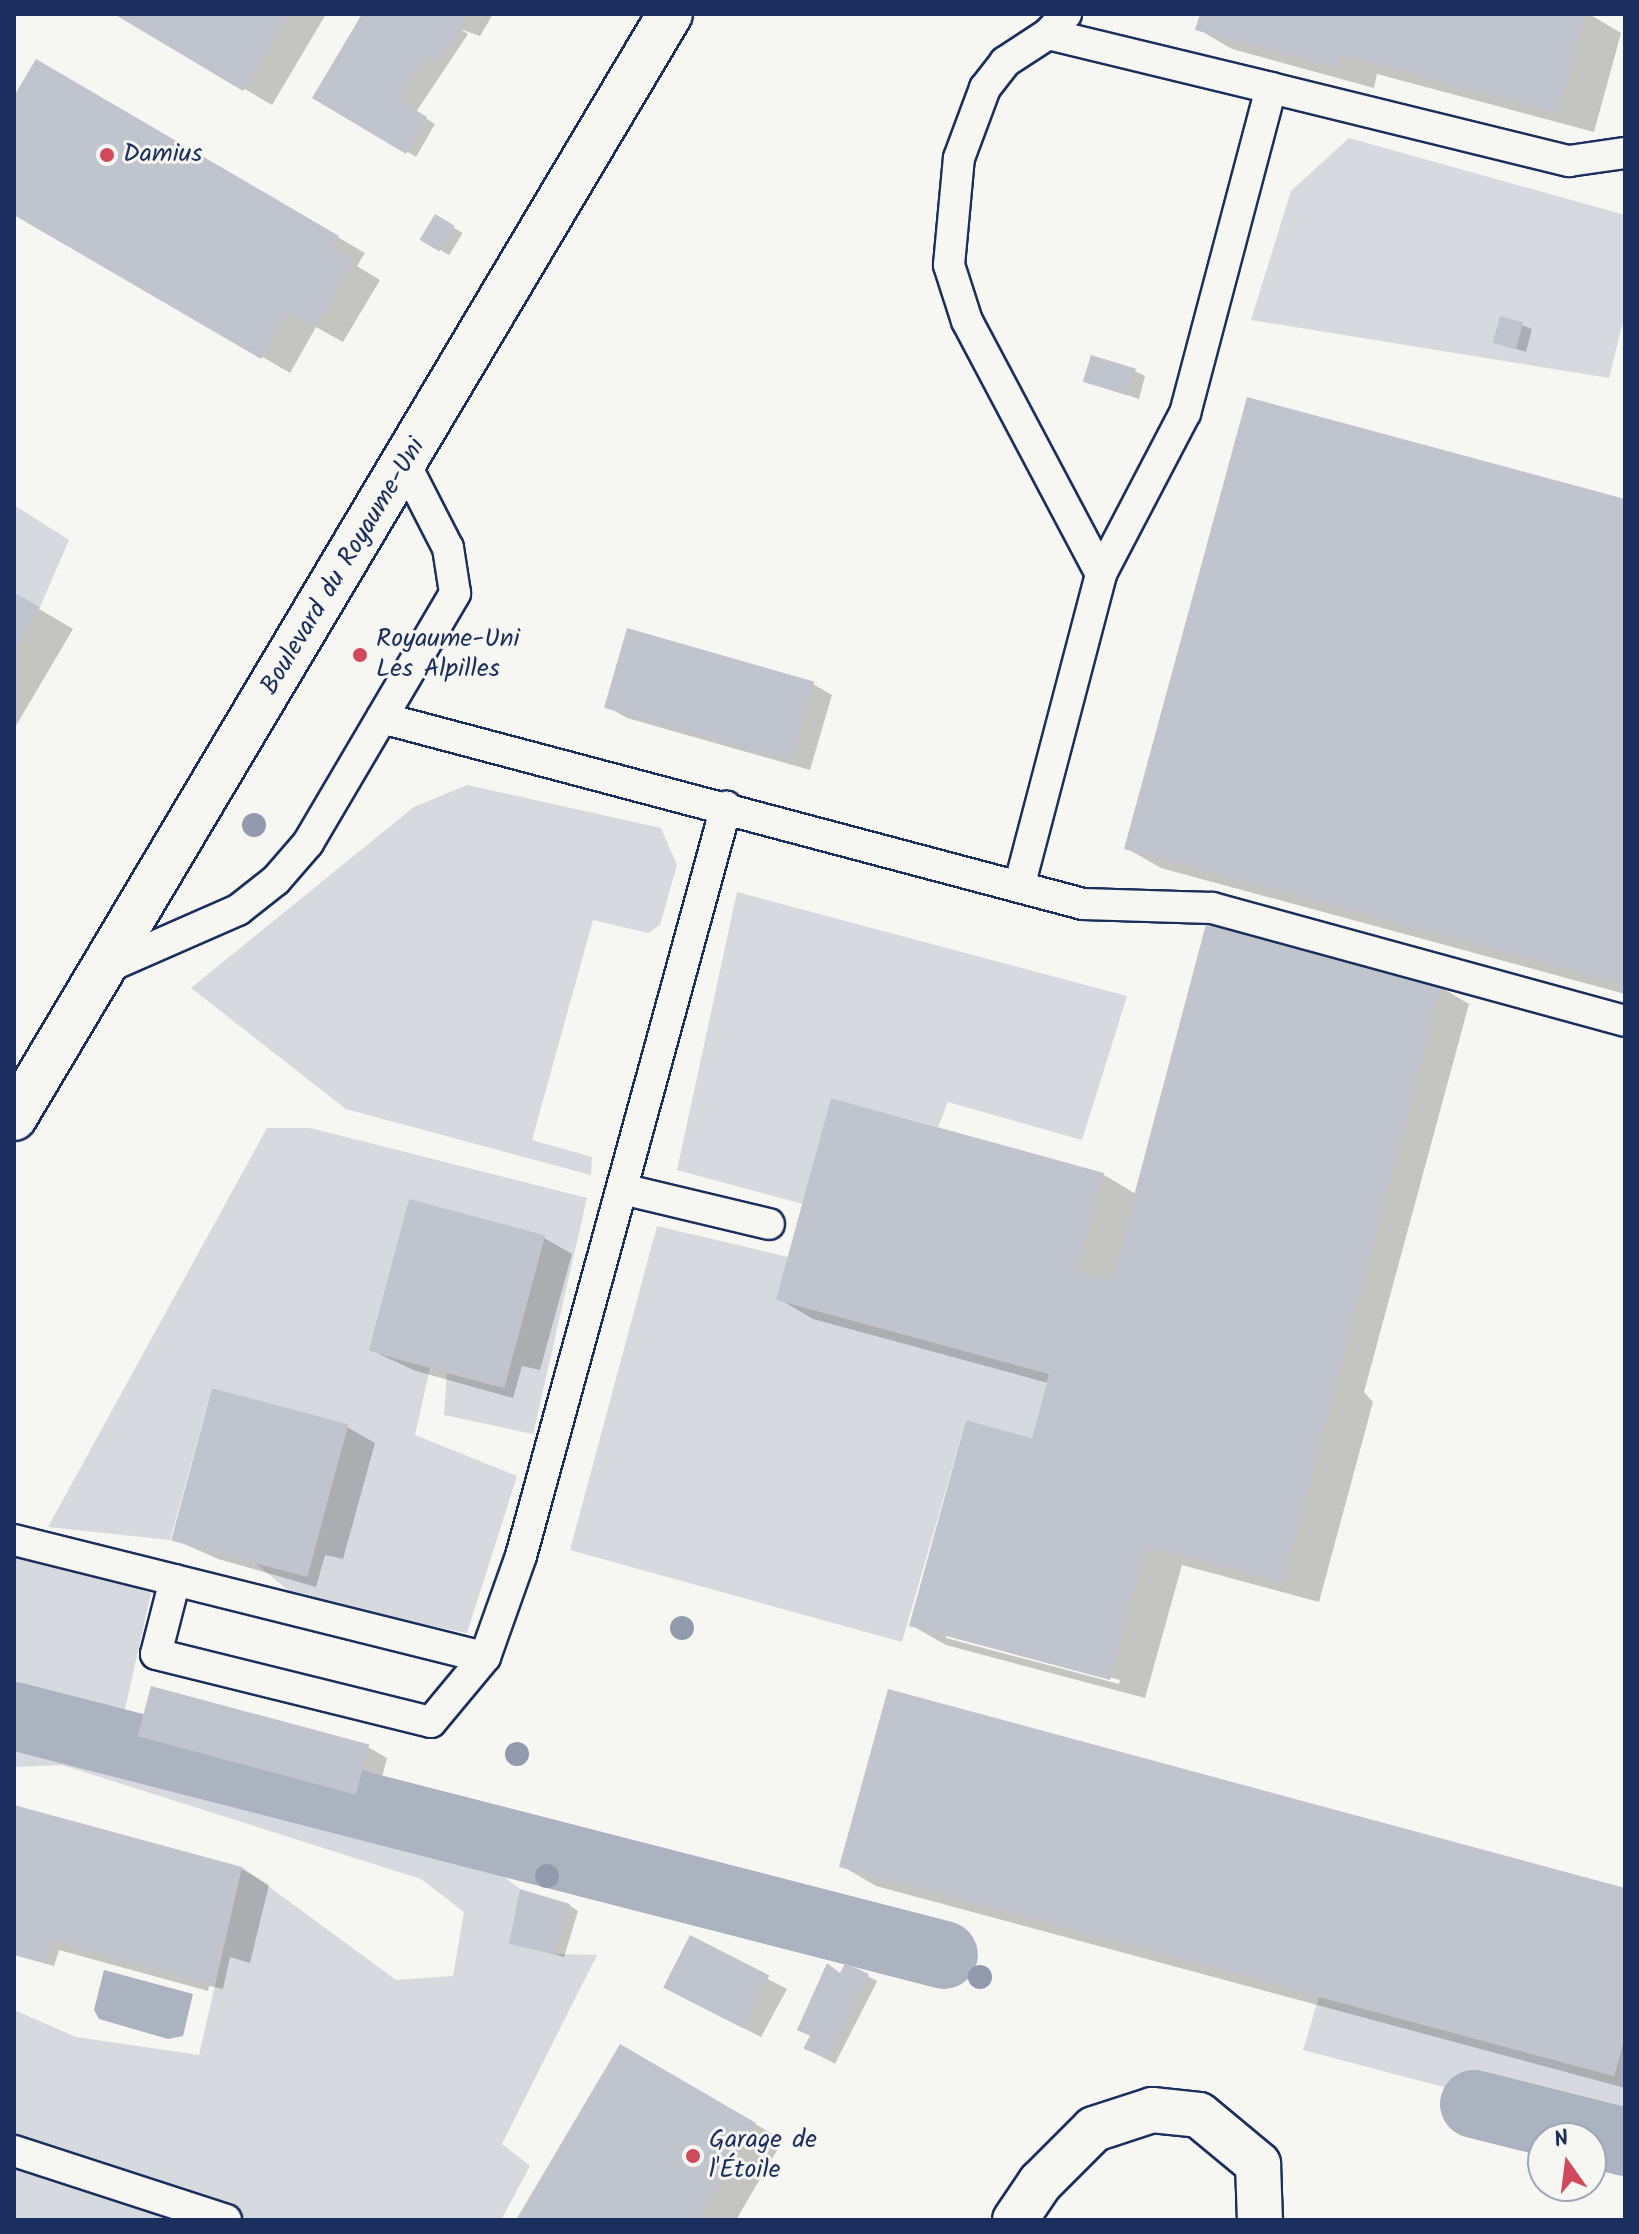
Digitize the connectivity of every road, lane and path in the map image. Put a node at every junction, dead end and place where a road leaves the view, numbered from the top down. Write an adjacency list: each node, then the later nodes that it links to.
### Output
1 (670, 14): 5 (street, Boulevard du Royaume-Uni)
2 (1057, 24): 3 (lane); 6 (lane)
3 (1271, 88): 4 (lane); 6 (lane)
4 (1625, 153)
5 (405, 464): 7 (lane); 10 (street, Boulevard du Royaume-Uni)
6 (1101, 574): 9 (lane)
7 (382, 718): 8 (lane); 10 (lane)
8 (726, 807): 9 (lane); 13 (lane)
9 (1019, 887): 11 (lane)
10 (101, 970): 12 (street, Boulevard du Royaume-Uni)
11 (1625, 1021)
12 (14, 1118)
13 (622, 1189): 14 (lane); 17 (lane)
14 (769, 1224)
15 (14, 1540): 16 (lane)
16 (175, 1580): 17 (lane); 17 (lane)
17 (485, 1657)
18 (14, 2151): 19 (lane)
19 (226, 2220)
20 (1015, 2220): 21 (street)
21 (1260, 2220)

